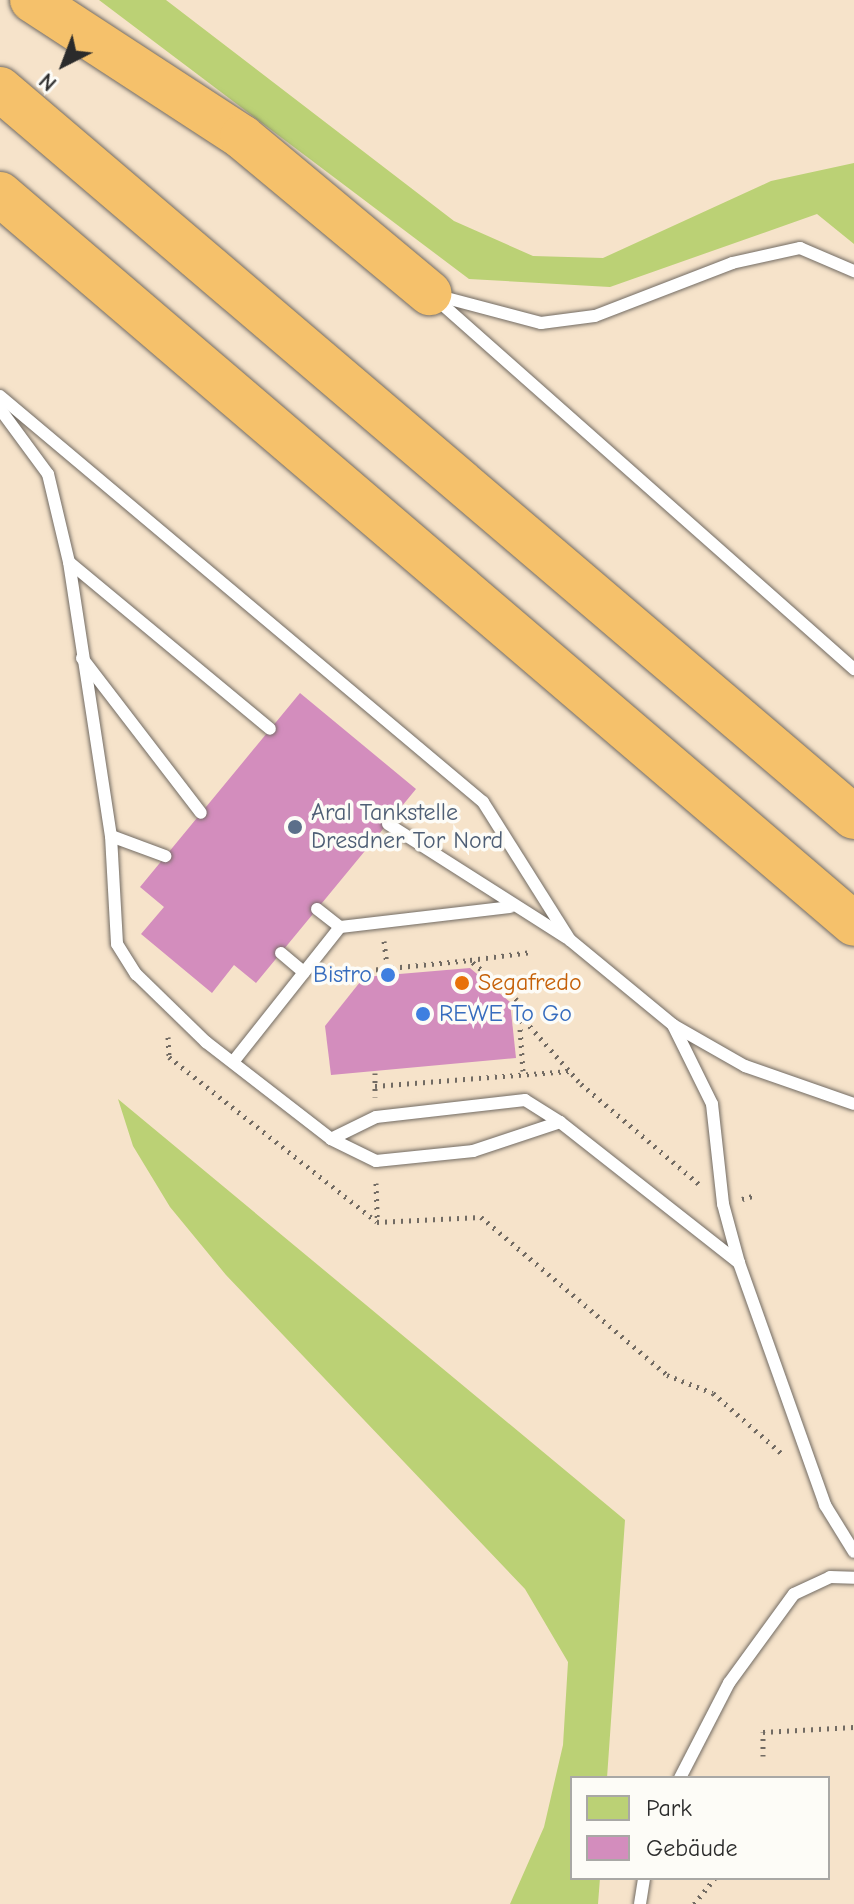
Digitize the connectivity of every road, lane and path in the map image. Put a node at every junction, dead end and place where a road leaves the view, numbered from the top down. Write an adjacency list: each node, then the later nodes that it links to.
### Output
1 (32, 0): 5 (highway)
2 (0, 89): 13 (highway)
3 (0, 194): 20 (highway)
4 (854, 271): 5 (lane)
5 (429, 293): 10 (lane)
6 (0, 396): 22 (lane)
7 (0, 409): 8 (lane)
8 (69, 562): 9 (lane); 11 (lane)
9 (80, 655): 12 (lane); 15 (lane)
10 (854, 669)
11 (270, 729)
12 (201, 813)
13 (854, 817)
14 (388, 824): 17 (lane)
15 (111, 836): 16 (lane); 30 (lane)
16 (165, 856)
17 (510, 907): 19 (lane); 22 (lane)
18 (317, 909): 21 (lane)
19 (383, 924): 21 (lane); 26 (path)
20 (854, 924)
21 (340, 927): 28 (lane)
22 (570, 940): 32 (lane)
23 (531, 952): 25 (path)
24 (281, 953): 28 (lane)
25 (470, 960): 26 (path); 31 (path)
26 (387, 966): 27 (path); 29 (path)
27 (360, 971)
28 (304, 972): 33 (lane)
29 (388, 975)
30 (166, 1007): 33 (lane); 43 (path)
31 (519, 1014): 34 (path); 35 (path)
32 (673, 1025): 37 (lane); 41 (lane)
33 (233, 1062): 39 (lane)
34 (523, 1071): 35 (path); 36 (path)
35 (570, 1071): 41 (path)
36 (375, 1086)
37 (854, 1104)
38 (560, 1122): 39 (lane); 39 (lane); 42 (lane)
39 (331, 1139)
40 (756, 1195): 41 (path)
41 (723, 1204): 42 (lane)
42 (739, 1263): 44 (lane)
43 (788, 1468)
44 (854, 1552)
45 (854, 1578): 48 (lane)
46 (854, 1727): 47 (path)
47 (763, 1756)
48 (681, 1776)
49 (644, 1880): 51 (lane)
50 (713, 1880): 52 (path)
51 (640, 1904)
52 (694, 1904)

